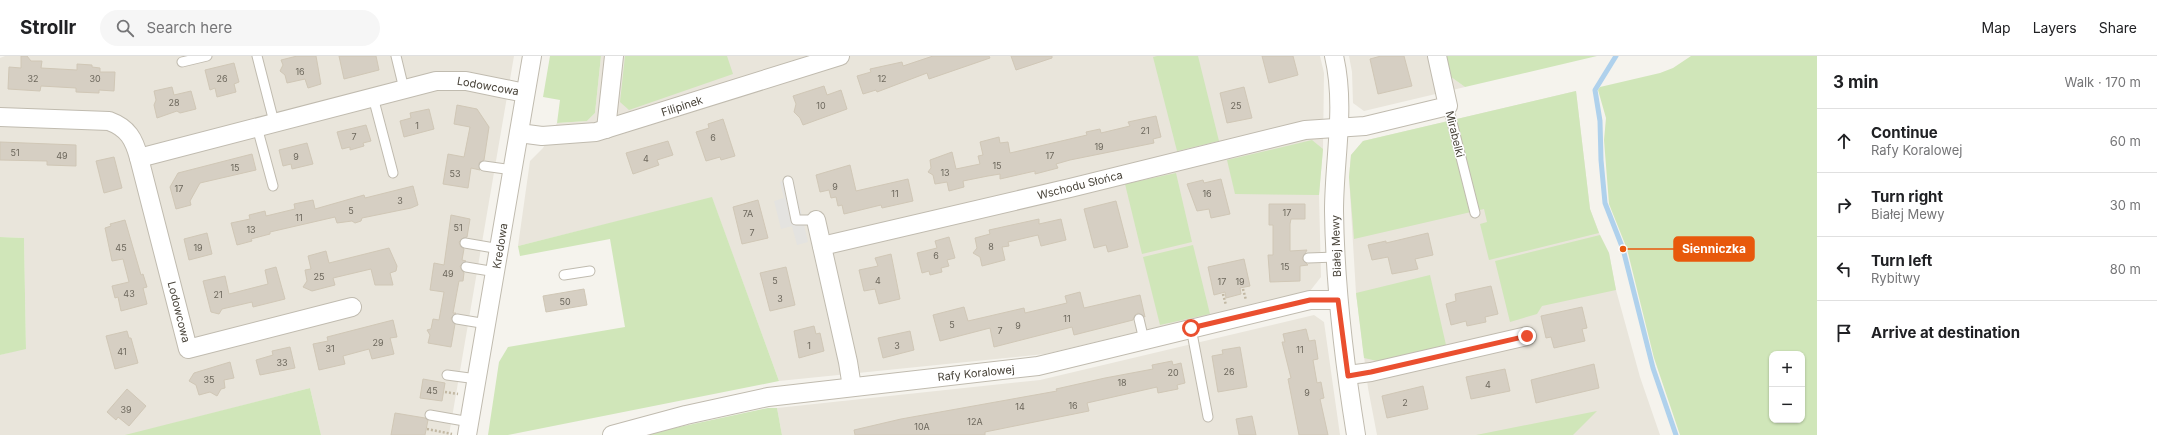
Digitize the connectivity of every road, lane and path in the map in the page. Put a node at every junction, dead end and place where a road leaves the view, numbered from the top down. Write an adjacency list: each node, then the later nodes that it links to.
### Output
1 (207, 56): 9 (lane)
2 (257, 56): 15 (lane)
3 (396, 56): 10 (lane)
4 (532, 56): 11 (street, Kredowa)
5 (614, 56): 18 (street)
6 (840, 56): 18 (street, Filipinek)
7 (1334, 56): 17 (street, Białej Mewy)
8 (1437, 56): 13 (street, Mirabelki)
9 (182, 62)
10 (404, 89): 11 (street, Lodowcowa); 12 (street, Lodowcowa)
11 (526, 93): 19 (street, Kredowa)
12 (373, 97): 15 (street, Lodowcowa); 23 (lane)
13 (1448, 106): 17 (street, Wschodu Słońca); 26 (lane, Mirabelki)
14 (0, 117): 20 (street, Lodowcowa)
15 (274, 122): 16 (street, Lodowcowa)
16 (257, 127): 20 (street, Lodowcowa); 25 (lane)
17 (1338, 127): 29 (street, Wschodu Słońca); 31 (street, Białej Mewy)
18 (606, 129): 19 (street, Filipinek)
19 (519, 133): 22 (street, Kredowa)
20 (139, 158): 38 (street, Lodowcowa)
21 (484, 166): 22 (lane)
22 (513, 170): 30 (street, Kredowa)
23 (393, 173)
24 (788, 181): 27 (lane)
25 (273, 186)
26 (1475, 212)
27 (816, 220): 29 (street)
28 (465, 243): 30 (lane)
29 (822, 246): 48 (street)
30 (500, 249): 35 (street, Kredowa)
31 (1336, 257): 32 (lane); 37 (street, Białej Mewy)
32 (1308, 258)
33 (466, 267): 35 (lane)
34 (590, 271): 36 (lane)
35 (496, 272): 41 (street, Kredowa)
36 (564, 275)
37 (1338, 300): 42 (street, Rafy Koralowej); 46 (street, Białej Mewy)
38 (352, 307)
39 (457, 319): 41 (lane)
40 (1139, 319): 44 (lane)
41 (487, 324): 47 (street, Kredowa)
42 (1191, 328): 44 (street, Rafy Koralowej); 50 (lane)
43 (1527, 336): 46 (street)
44 (1144, 340): 48 (street, Rafy Koralowej)
45 (447, 375): 47 (lane)
46 (1348, 376): 55 (street, Białej Mewy)
47 (477, 380): 51 (street, Kredowa)
48 (852, 387): 54 (street, Rafy Koralowej)
49 (430, 415): 51 (lane)
50 (1208, 417)
51 (468, 429)
52 (427, 430): 53 (path)
53 (456, 435)
54 (612, 435)
55 (1356, 435)

